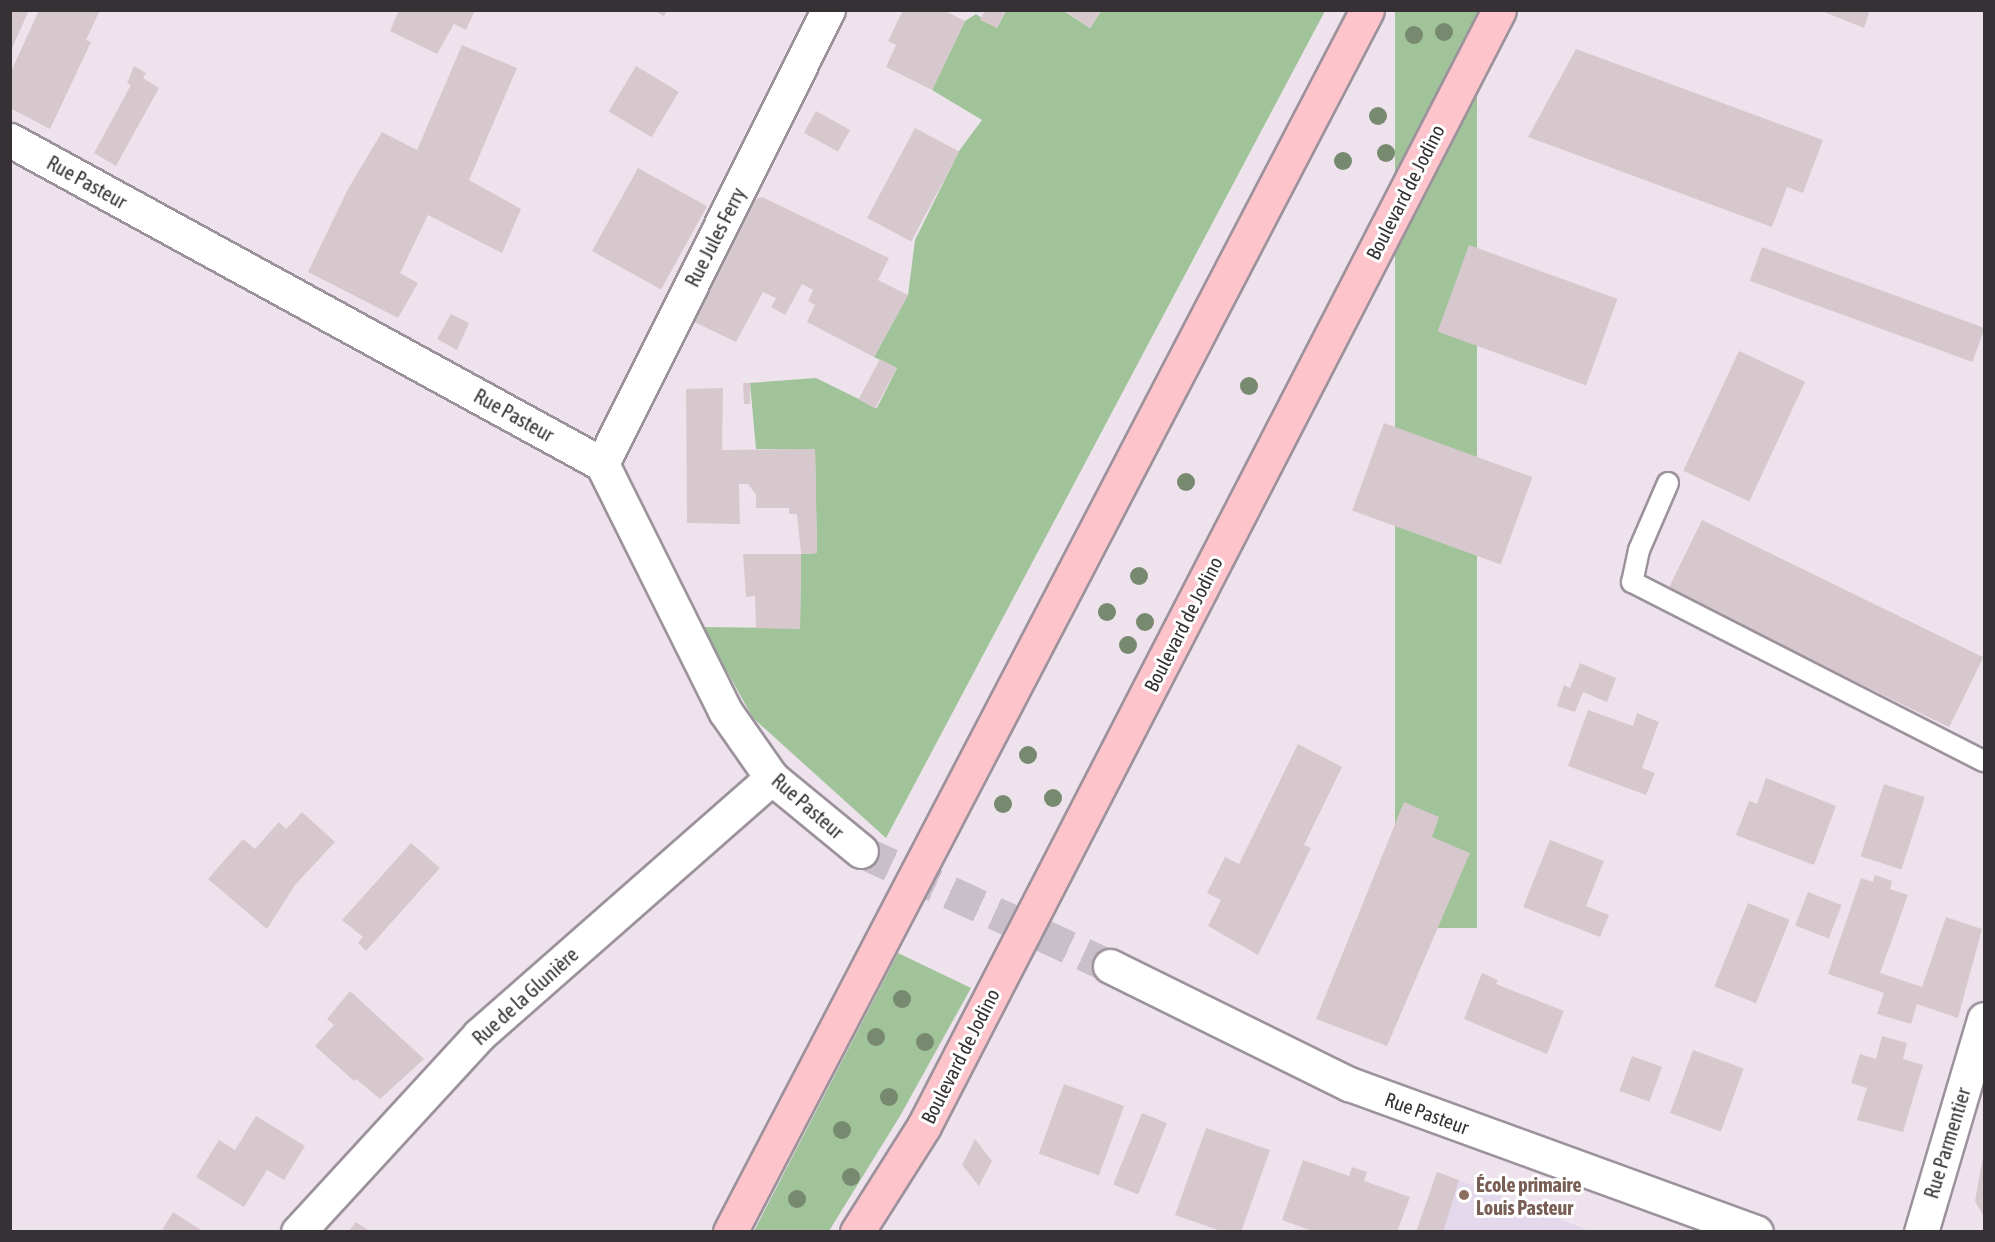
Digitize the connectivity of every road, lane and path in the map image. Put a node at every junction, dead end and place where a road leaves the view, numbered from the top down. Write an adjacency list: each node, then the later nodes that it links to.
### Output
1 (828, 10): 5 (street, Rue Jules Ferry)
2 (1367, 10): 13 (main road)
3 (1499, 10): 14 (main road, Boulevard de Jodino)
4 (10, 140): 5 (street, Rue Pasteur)
5 (602, 464): 8 (street, Rue Pasteur)
6 (1668, 483): 7 (lane)
7 (1984, 761)
8 (772, 778): 9 (street, Rue Pasteur); 12 (street, Rue de la Glunière)
9 (861, 851)
10 (1110, 966): 15 (street, Rue Pasteur)
11 (1984, 1019): 16 (street, Rue Parmentier)
12 (298, 1232)
13 (730, 1232)
14 (857, 1232)
15 (1756, 1232)
16 (1921, 1232)

